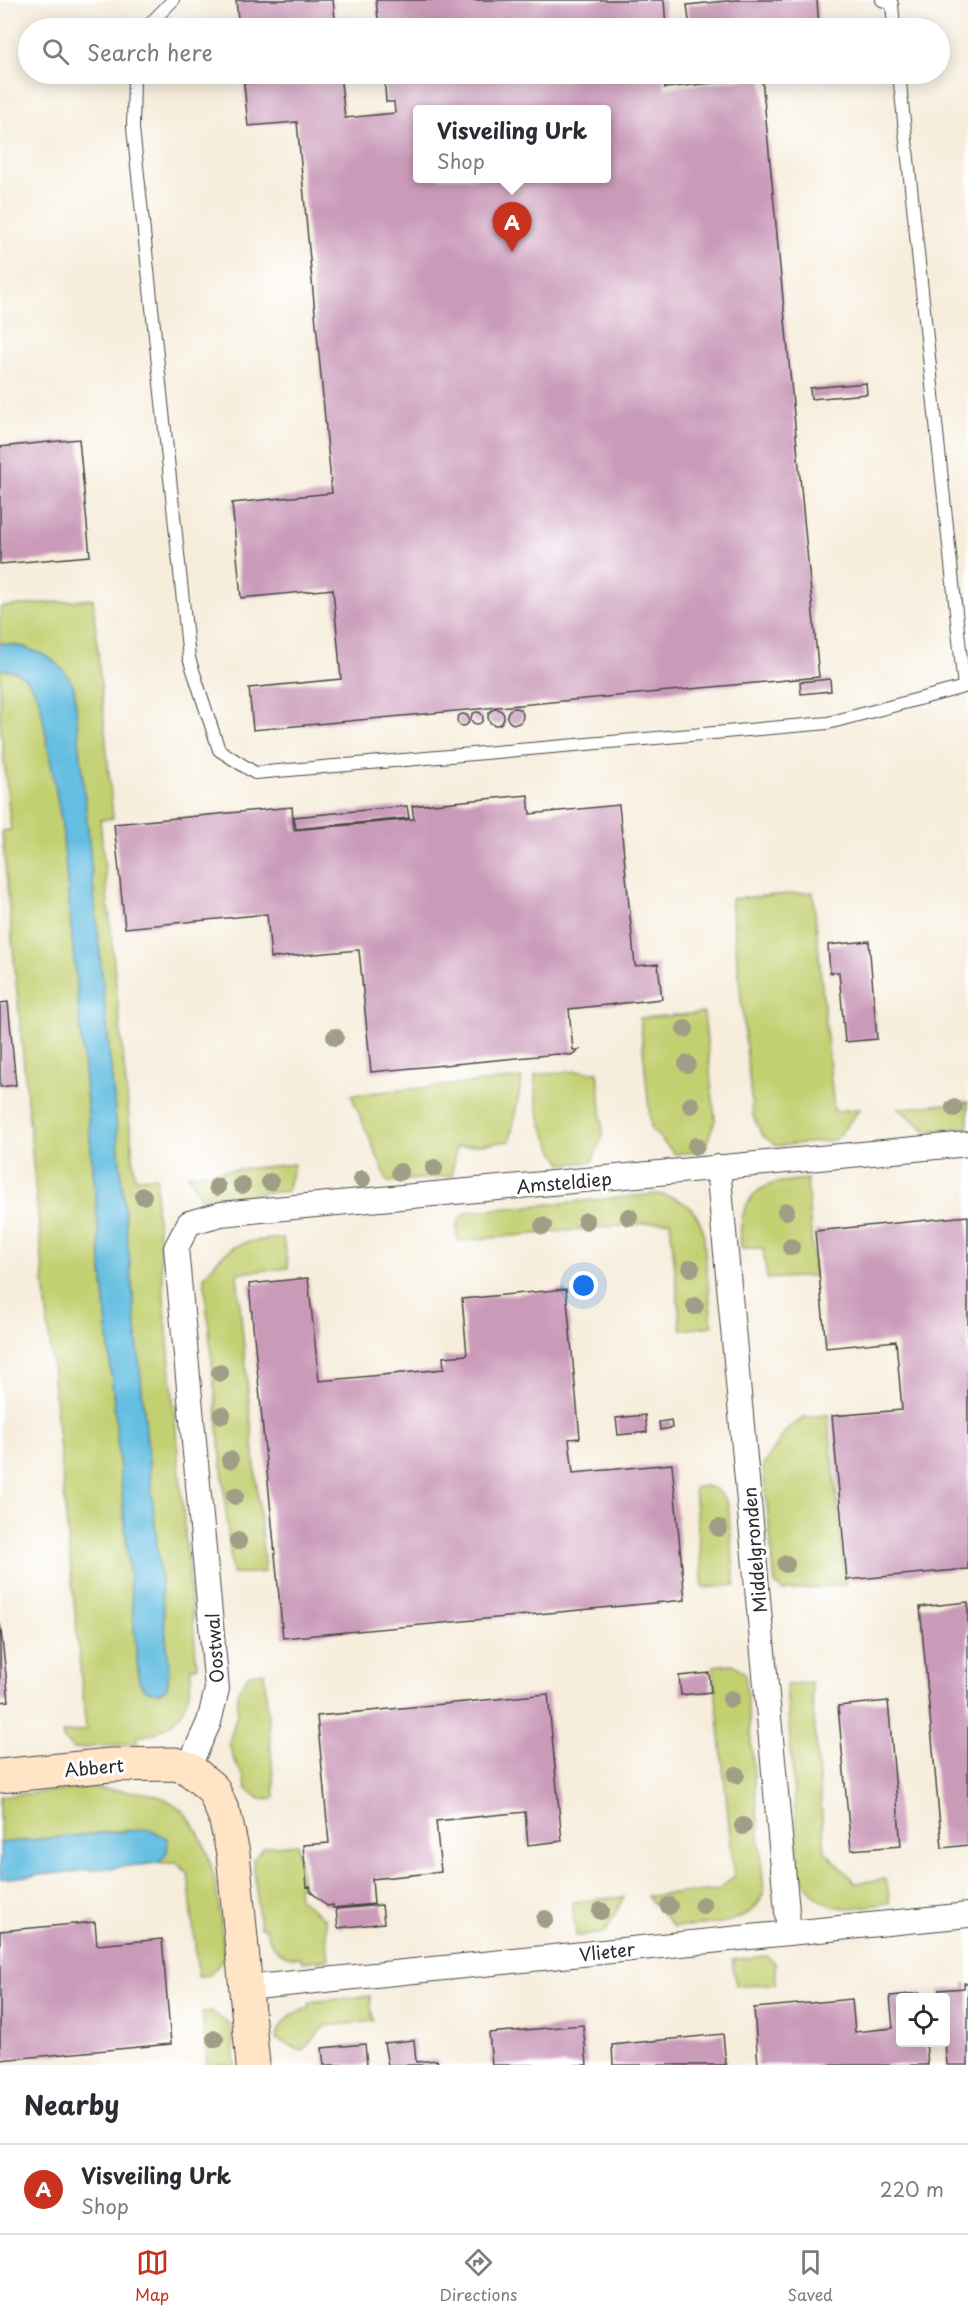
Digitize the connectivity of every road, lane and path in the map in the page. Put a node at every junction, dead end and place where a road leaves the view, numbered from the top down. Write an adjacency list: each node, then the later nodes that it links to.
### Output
1 (173, 0): 3 (lane)
2 (882, 0): 4 (lane)
3 (156, 18)
4 (893, 18)
5 (134, 84): 7 (lane)
6 (900, 84): 7 (lane)
7 (966, 687)
8 (968, 1144): 9 (street, Amsteldiep)
9 (718, 1167): 10 (street, Amsteldiep); 14 (street, Middelgronden)
10 (176, 1248): 11 (street, Oostwal)
11 (188, 1768): 12 (street, Abbert); 15 (street)
12 (0, 1776)
13 (968, 1915): 14 (street, Vlieter)
14 (789, 1933): 15 (street, Vlieter)
15 (246, 1988): 16 (street)
16 (253, 2065)

